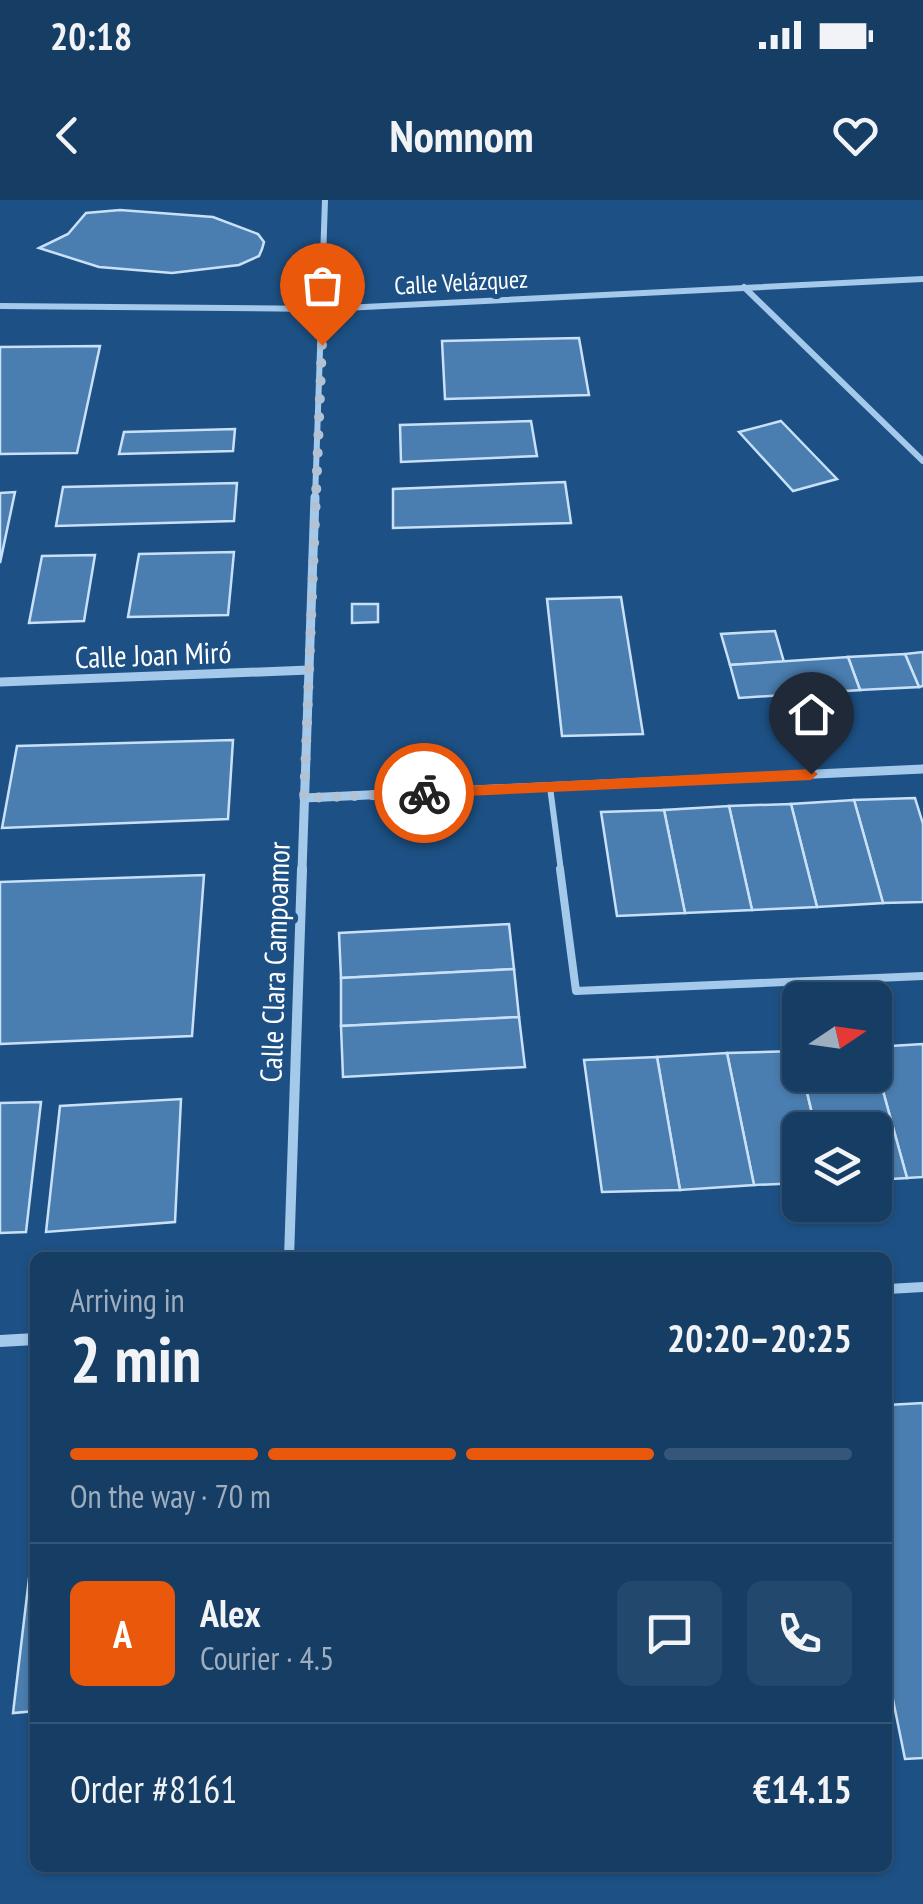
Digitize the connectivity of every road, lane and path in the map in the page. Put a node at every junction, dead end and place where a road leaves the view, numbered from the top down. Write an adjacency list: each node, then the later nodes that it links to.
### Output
1 (325, 200): 5 (street, Calle Clara Campoamor)
2 (923, 279): 3 (street, Calle Velázquez)
3 (744, 287): 5 (street, Calle Velázquez); 6 (street)
4 (0, 306): 5 (street, Calle Velázquez)
5 (324, 309): 7 (street, Calle Clara Campoamor)
6 (923, 461)
7 (308, 670): 8 (street, Calle Joan Miró); 11 (street, Calle Clara Campoamor)
8 (0, 682)
9 (923, 769): 10 (street)
10 (550, 787): 11 (street); 12 (lane)
11 (304, 798): 13 (street, Calle Clara Campoamor)
12 (923, 976)
13 (289, 1252)
14 (923, 1287): 15 (street)
15 (892, 1289)
16 (30, 1339): 17 (street)
17 (0, 1341)

